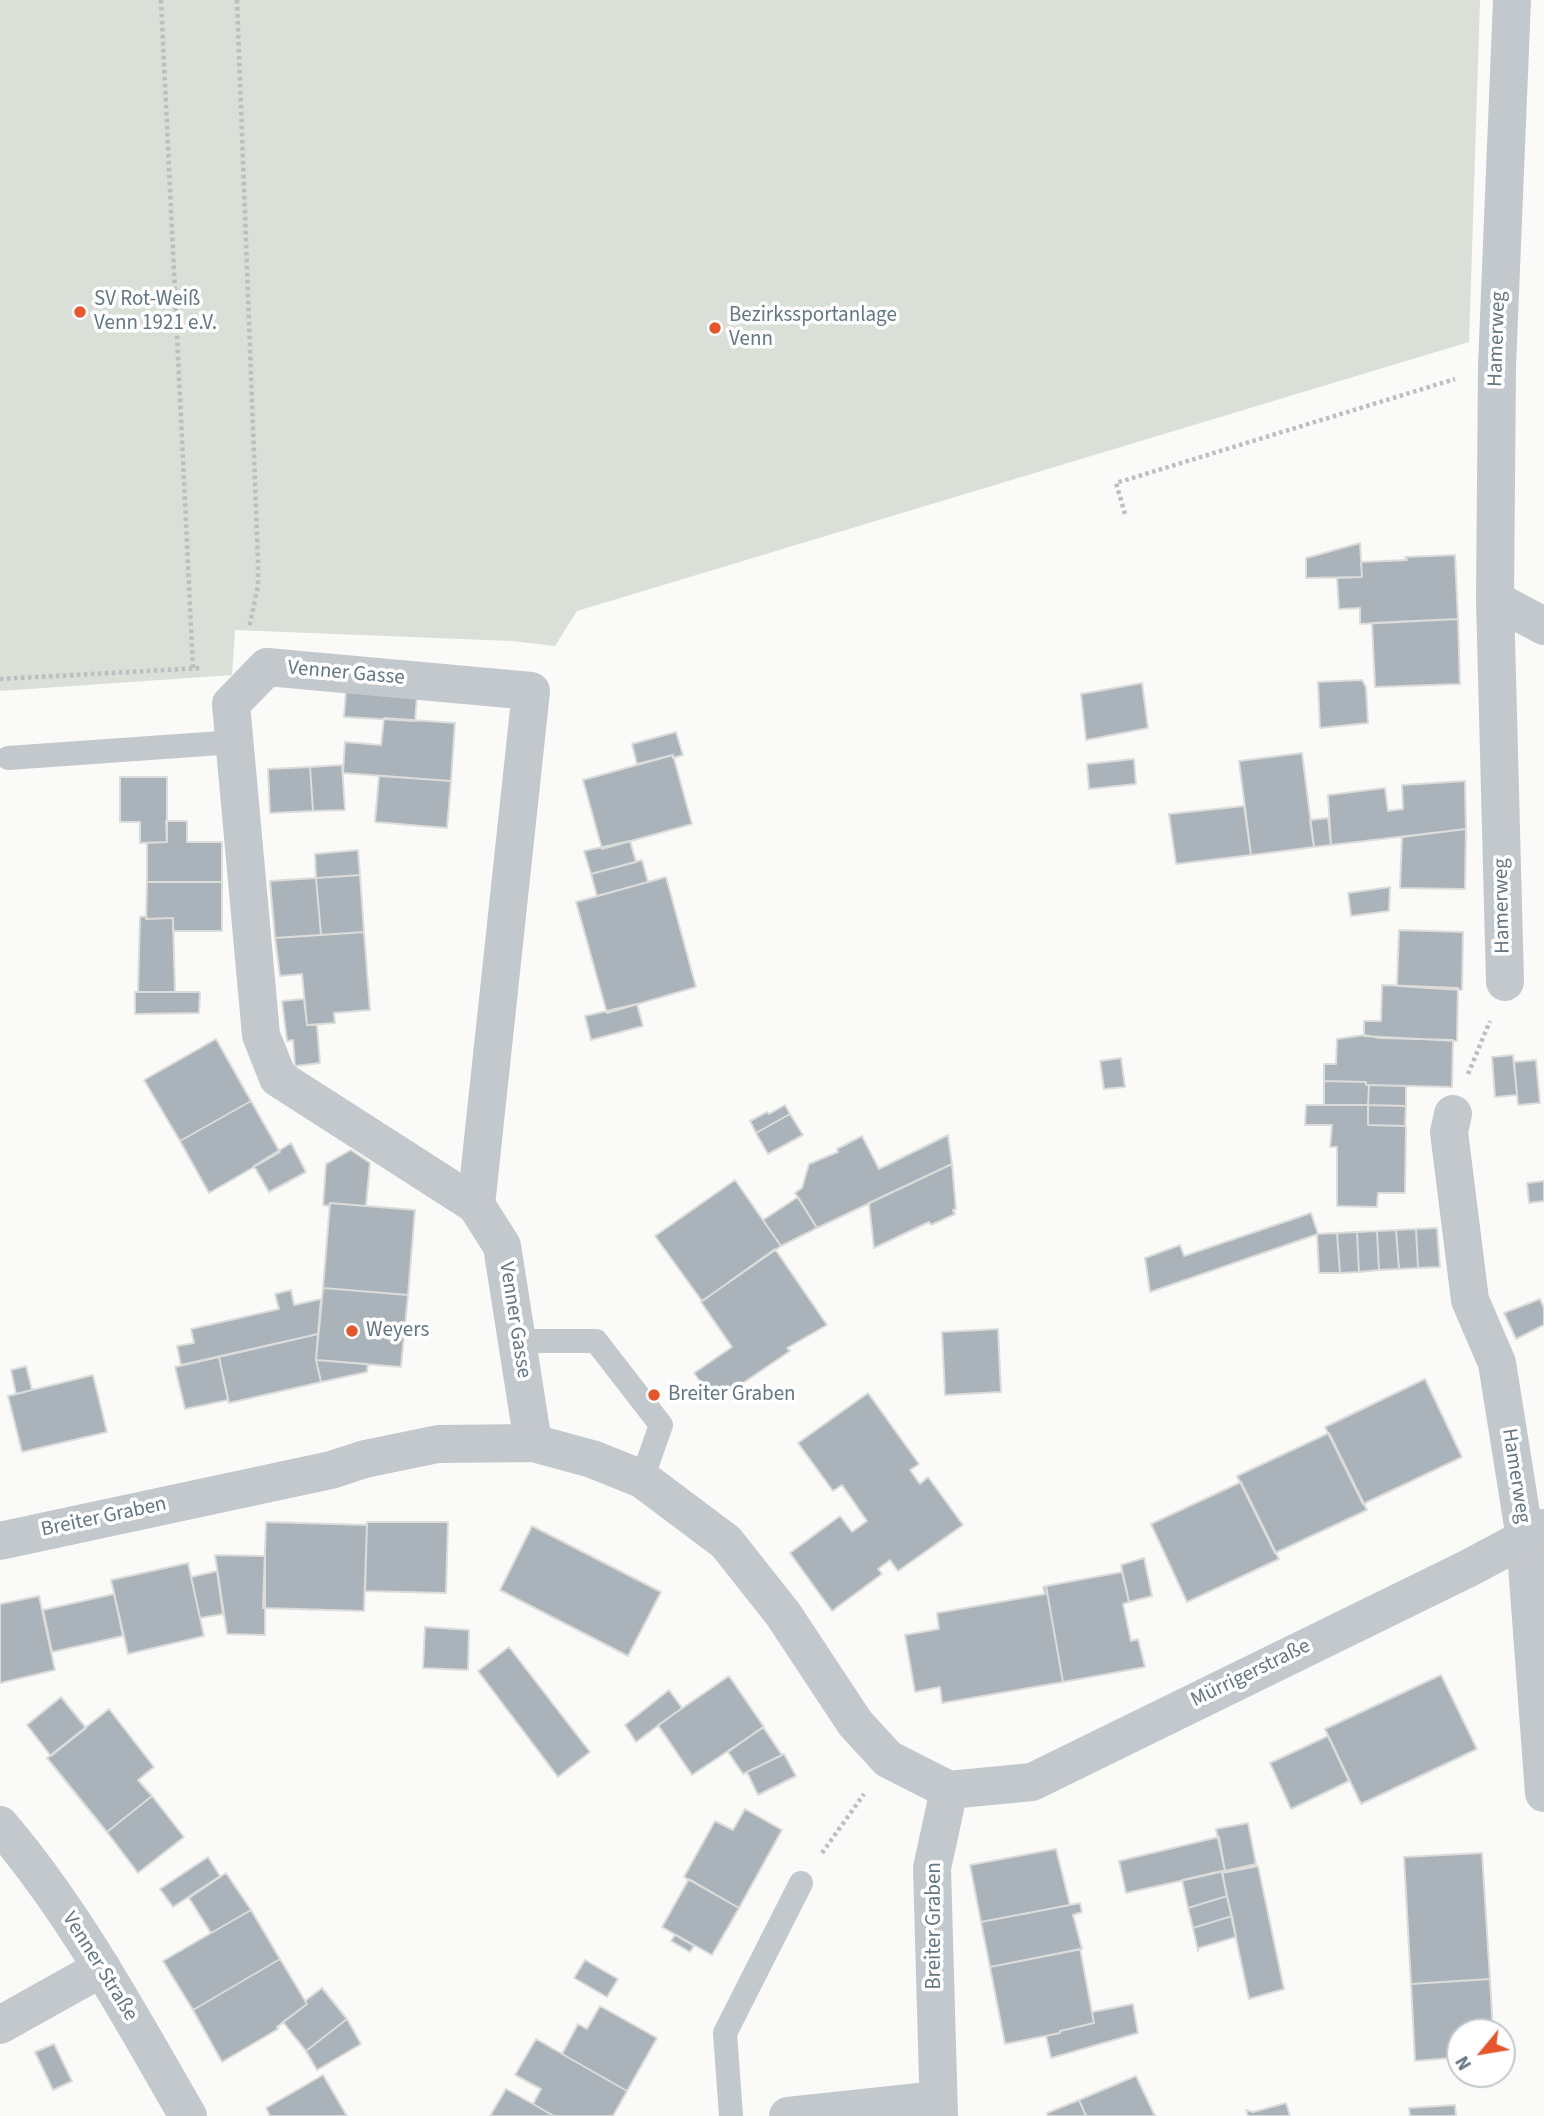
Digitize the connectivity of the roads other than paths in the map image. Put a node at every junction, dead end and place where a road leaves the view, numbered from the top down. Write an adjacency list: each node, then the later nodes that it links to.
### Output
1 (1511, 0): 2 (street, Hamerweg)
2 (1495, 600): 3 (street); 6 (street, Hamerweg)
3 (1544, 626)
4 (235, 742): 5 (lane); 8 (street, Venner Gasse); 8 (street, Venner Gasse)
5 (8, 758)
6 (1505, 982)
7 (1453, 1114): 12 (street, Hamerweg)
8 (476, 1205): 9 (street, Venner Gasse)
9 (517, 1341): 10 (street, Venner Gasse); 11 (lane)
10 (533, 1443): 11 (street, Breiter Graben); 13 (street, Breiter Graben)
11 (642, 1479): 14 (street, Breiter Graben)
12 (1535, 1533): 14 (street, Mürrigerstraße); 15 (street, Hamerweg)
13 (0, 1541)
14 (949, 1790): 20 (street, Breiter Graben)
15 (1544, 1793)
16 (0, 1825): 18 (street, Venner Straße)
17 (801, 1883): 22 (lane)
18 (102, 1968): 19 (street); 21 (street, Venner Straße)
19 (0, 2025)
20 (938, 2108): 23 (street)
21 (188, 2116)
22 (731, 2116)
23 (788, 2116)

